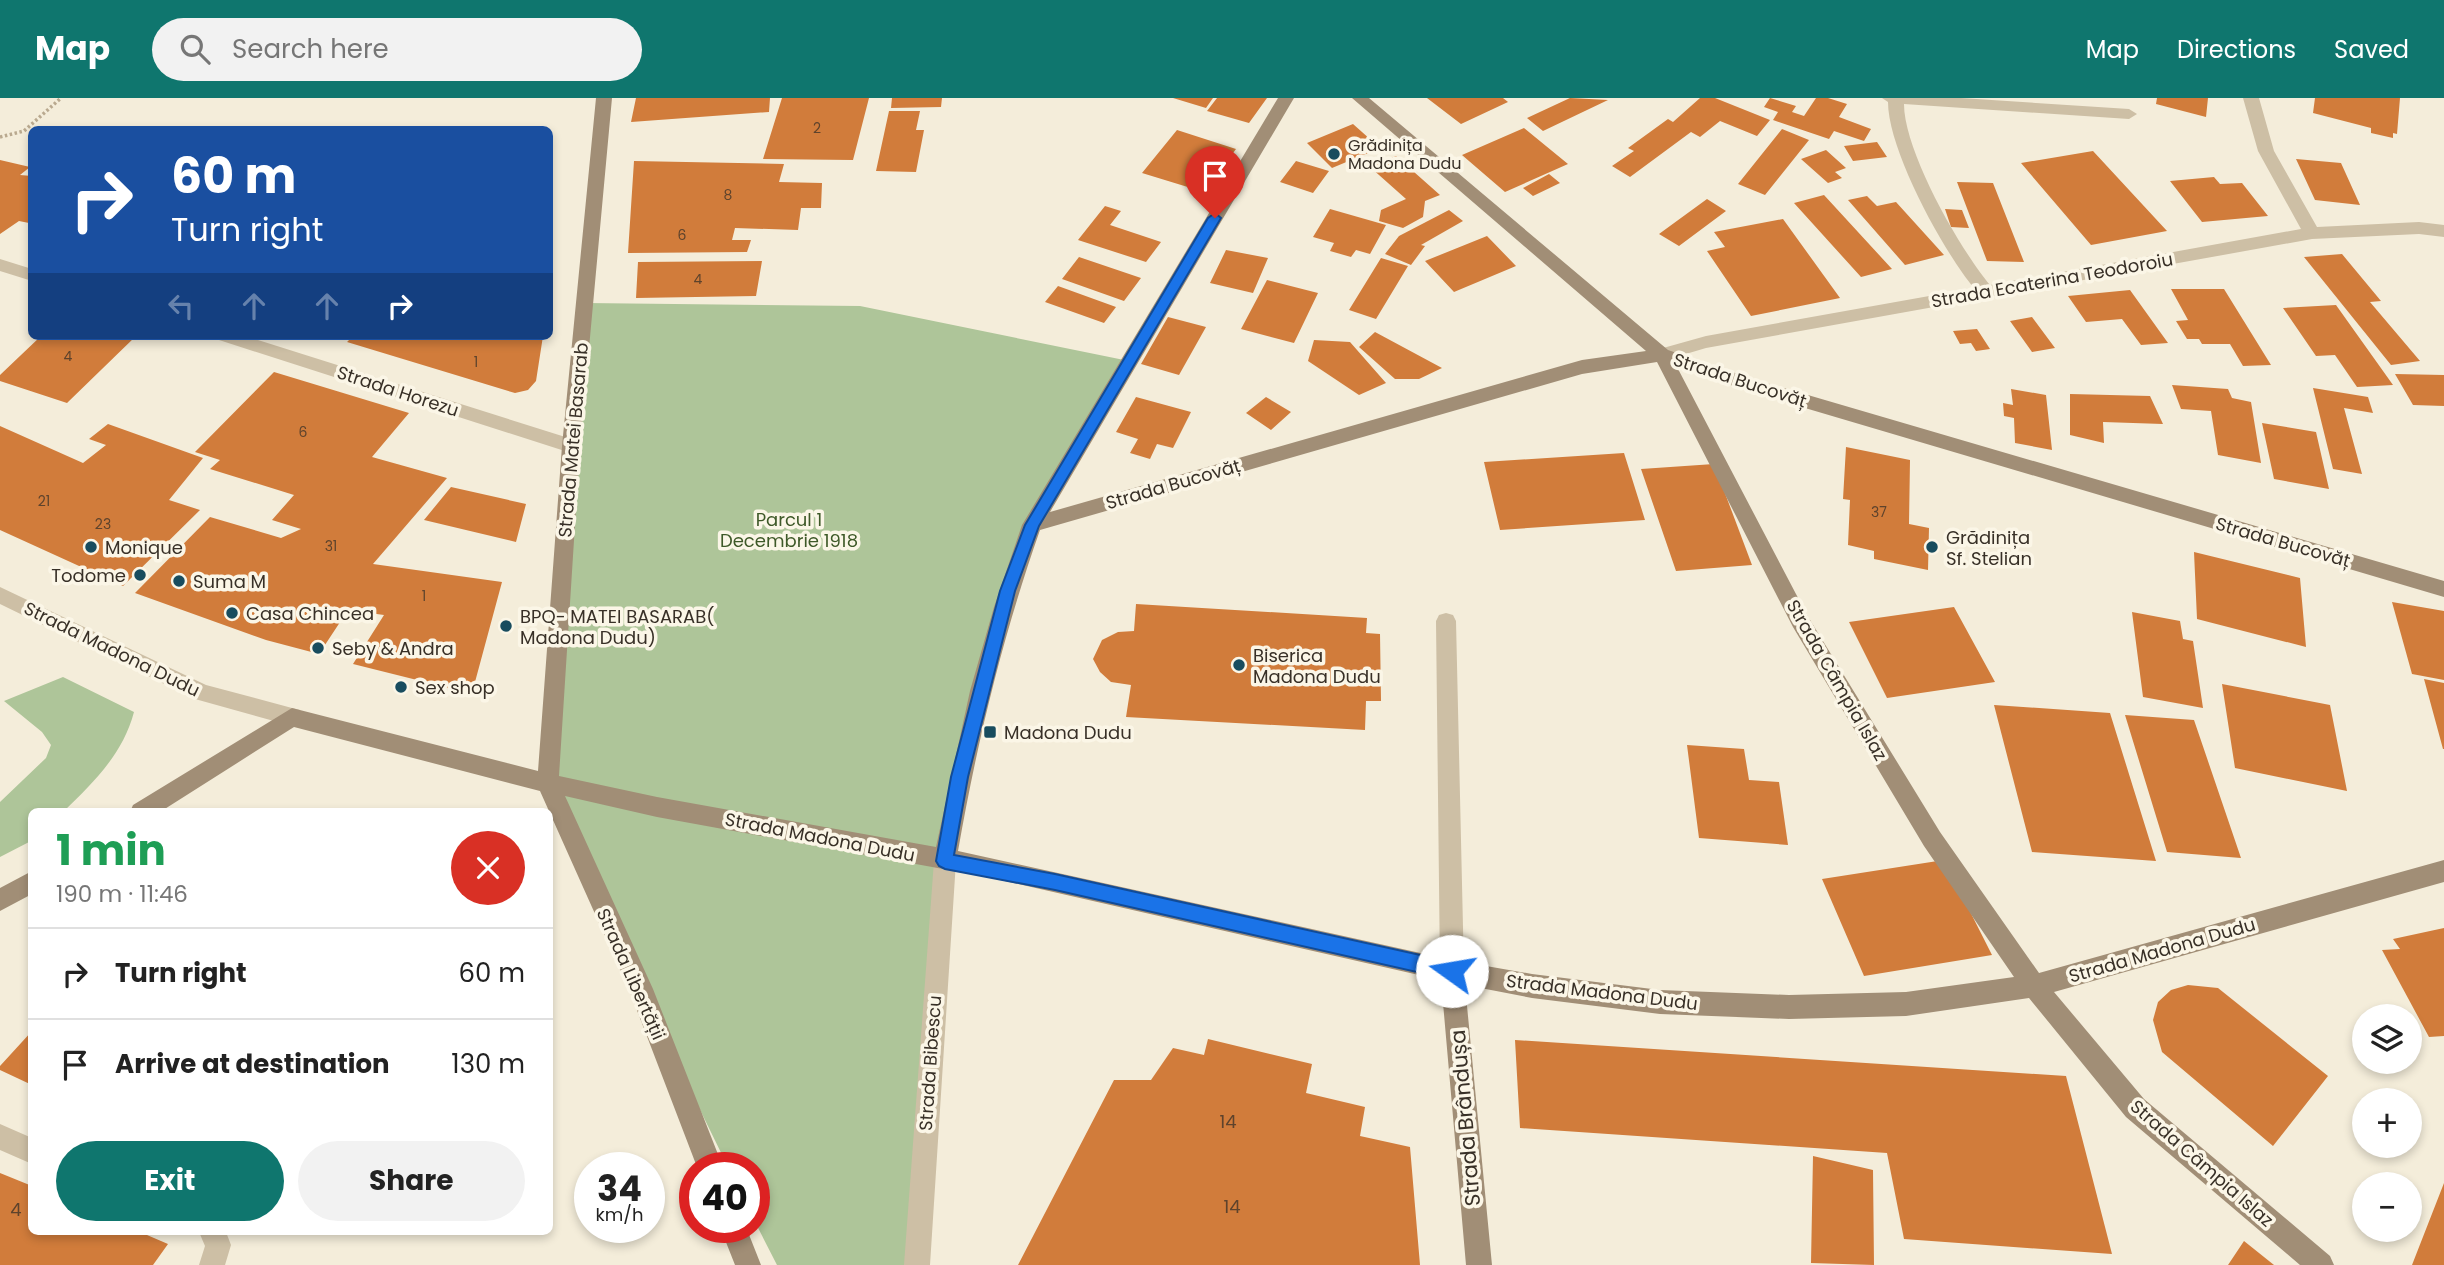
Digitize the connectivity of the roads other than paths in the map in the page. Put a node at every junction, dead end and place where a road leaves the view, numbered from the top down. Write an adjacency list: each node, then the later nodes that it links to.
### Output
1 (604, 98): 14 (street, Strada Matei Basarab)
2 (1286, 98): 15 (street)
3 (1360, 98): 13 (street, Strada Câmpia Islaz)
4 (2251, 98): 8 (street)
5 (1893, 99): 6 (street); 11 (street)
6 (2129, 114)
7 (2444, 231): 8 (street, Strada Ecaterina Teodoroiu)
8 (2312, 233): 11 (street, Strada Ecaterina Teodoroiu)
9 (0, 265): 10 (street)
10 (28, 274)
11 (1986, 291): 13 (street, Strada Ecaterina Teodoroiu)
12 (238, 340): 14 (street, Strada Horezu)
13 (1662, 355): 15 (street, Strada Bucovăț); 16 (street, Strada Bucovăț); 27 (street, Strada Câmpia Islaz)
14 (571, 446): 20 (street, Strada Matei Basarab)
15 (1032, 525): 22 (street)
16 (2444, 589)
17 (0, 594): 19 (street, Strada Madona Dudu)
18 (1446, 621): 26 (street)
19 (292, 717): 20 (street, Strada Madona Dudu); 21 (street)
20 (548, 783): 22 (street, Strada Madona Dudu); 30 (street, Strada Libertății)
21 (147, 808)
22 (945, 861): 26 (street, Strada Madona Dudu); 35 (street, Strada Bibescu)
23 (2444, 871): 27 (street, Strada Madona Dudu)
24 (28, 883): 25 (street)
25 (0, 900)
26 (1452, 971): 27 (street, Strada Madona Dudu); 36 (street, Strada Brândușa)
27 (2034, 986): 37 (street, Strada Câmpia Islaz)
28 (0, 1137): 29 (street)
29 (28, 1150)
30 (704, 1152)
31 (213, 1235): 33 (street)
32 (739, 1243): 34 (street)
33 (212, 1265)
34 (748, 1265)
35 (917, 1265)
36 (1479, 1265)
37 (2321, 1265)

